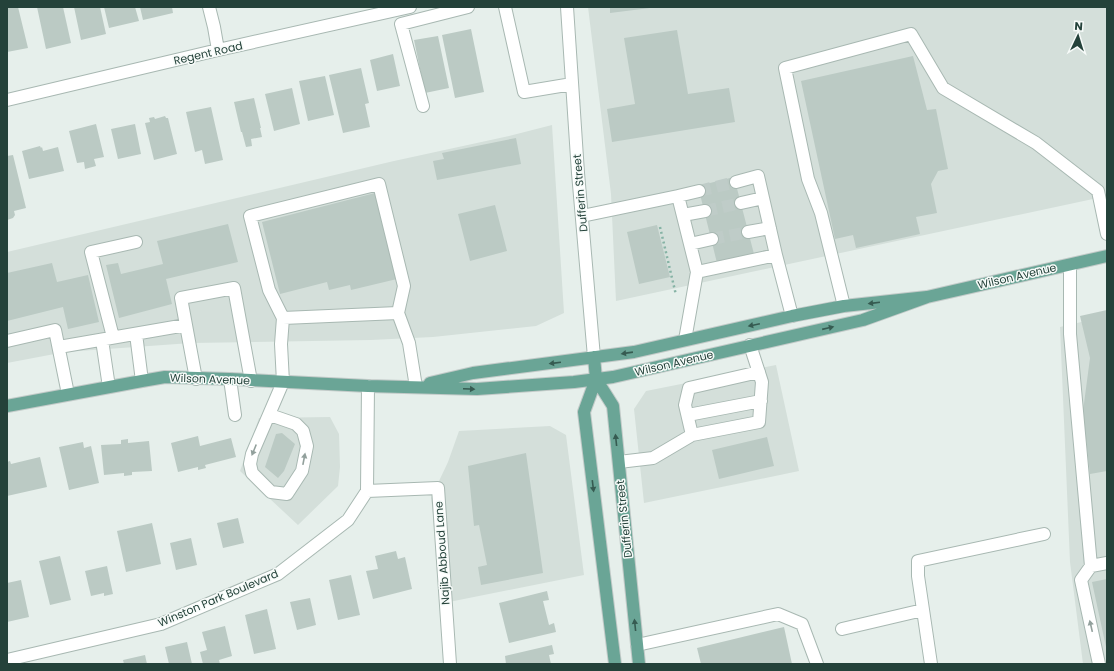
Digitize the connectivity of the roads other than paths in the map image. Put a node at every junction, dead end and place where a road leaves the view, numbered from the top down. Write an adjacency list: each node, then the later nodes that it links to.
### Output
1 (209, 7): 8 (street)
2 (410, 7): 6 (street, Regent Road)
3 (468, 7): 7 (street)
4 (505, 7): 9 (street)
5 (567, 7): 9 (street, Dufferin Street)
6 (397, 10): 7 (street); 8 (street, Regent Road)
7 (401, 24): 11 (street)
8 (218, 50): 10 (street, Regent Road)
9 (572, 84): 19 (street, Dufferin Street)
10 (7, 100)
11 (423, 106)
12 (736, 182): 15 (street)
13 (700, 191): 14 (street)
14 (678, 196): 18 (street); 19 (street)
15 (763, 198): 16 (street); 20 (street)
16 (741, 203)
17 (705, 211): 18 (street)
18 (683, 215): 25 (street)
19 (582, 216): 42 (street, Dufferin Street)
20 (770, 228): 21 (street); 26 (street)
21 (748, 232)
22 (1107, 234): 31 (street)
23 (712, 240): 25 (street)
24 (136, 242): 37 (street)
25 (690, 244): 29 (street)
26 (776, 255): 29 (street); 33 (street)
27 (1107, 256): 28 (main road, Wilson Avenue)
28 (1070, 264): 30 (main road, Wilson Avenue); 64 (street)
29 (697, 272): 38 (street)
30 (926, 297): 31 (main road, Wilson Avenue, one-way to 31); 40 (main road, Wilson Avenue, one-way to 30)
31 (844, 306): 33 (main road, Wilson Avenue)
32 (398, 313): 34 (street); 34 (street); 52 (street)
33 (792, 316): 38 (main road, Wilson Avenue, one-way to 38)
34 (283, 318): 49 (street)
35 (186, 325): 36 (street); 44 (street); 48 (street)
36 (136, 334): 37 (street); 47 (street)
37 (107, 339): 41 (street); 51 (street)
38 (685, 340): 42 (main road, Wilson Avenue, one-way to 42)
39 (7, 342): 41 (street)
40 (750, 345): 43 (street); 46 (main road, Wilson Avenue)
41 (59, 347): 53 (street)
42 (594, 357): 46 (main road, Dufferin Street); 52 (main road, Wilson Avenue, one-way to 52)
43 (759, 372): 54 (street); 58 (street)
44 (196, 379): 45 (main road, Wilson Avenue); 47 (main road, Wilson Avenue)
45 (230, 379): 48 (main road, Wilson Avenue); 56 (street)
46 (596, 379): 52 (main road, Wilson Avenue, one-way to 46); 60 (main road, Dufferin Street, one-way to 46); 70 (main road, Dufferin Street, one-way to 70)
47 (142, 381): 51 (main road, Wilson Avenue)
48 (251, 381): 49 (main road, Wilson Avenue)
49 (283, 382): 50 (main road, Wilson Avenue); 57 (street)
50 (368, 386): 52 (main road, Wilson Avenue); 61 (street)
51 (109, 387): 53 (main road, Wilson Avenue)
52 (416, 387)
53 (68, 394): 55 (main road, Wilson Avenue)
54 (761, 400): 58 (street); 59 (street)
55 (7, 406)
56 (235, 415)
57 (270, 415): 57 (street, one-way to 57)
58 (688, 416): 59 (street)
59 (692, 435): 60 (street)
60 (619, 462): 67 (main road, Dufferin Street, one-way to 60)
61 (368, 492): 68 (street, Winston Park Boulevard); 69 (street, Najib Abboud Lane)
62 (1044, 534): 65 (street)
63 (1107, 563): 64 (street)
64 (1091, 566): 74 (street, one-way to 64)
65 (923, 610): 66 (street); 73 (street)
66 (842, 629)
67 (636, 645): 71 (main road, Dufferin Street); 72 (street)
68 (7, 660)
69 (450, 664)
70 (615, 664)
71 (639, 664)
72 (817, 664)
73 (931, 664)
74 (1100, 664)

